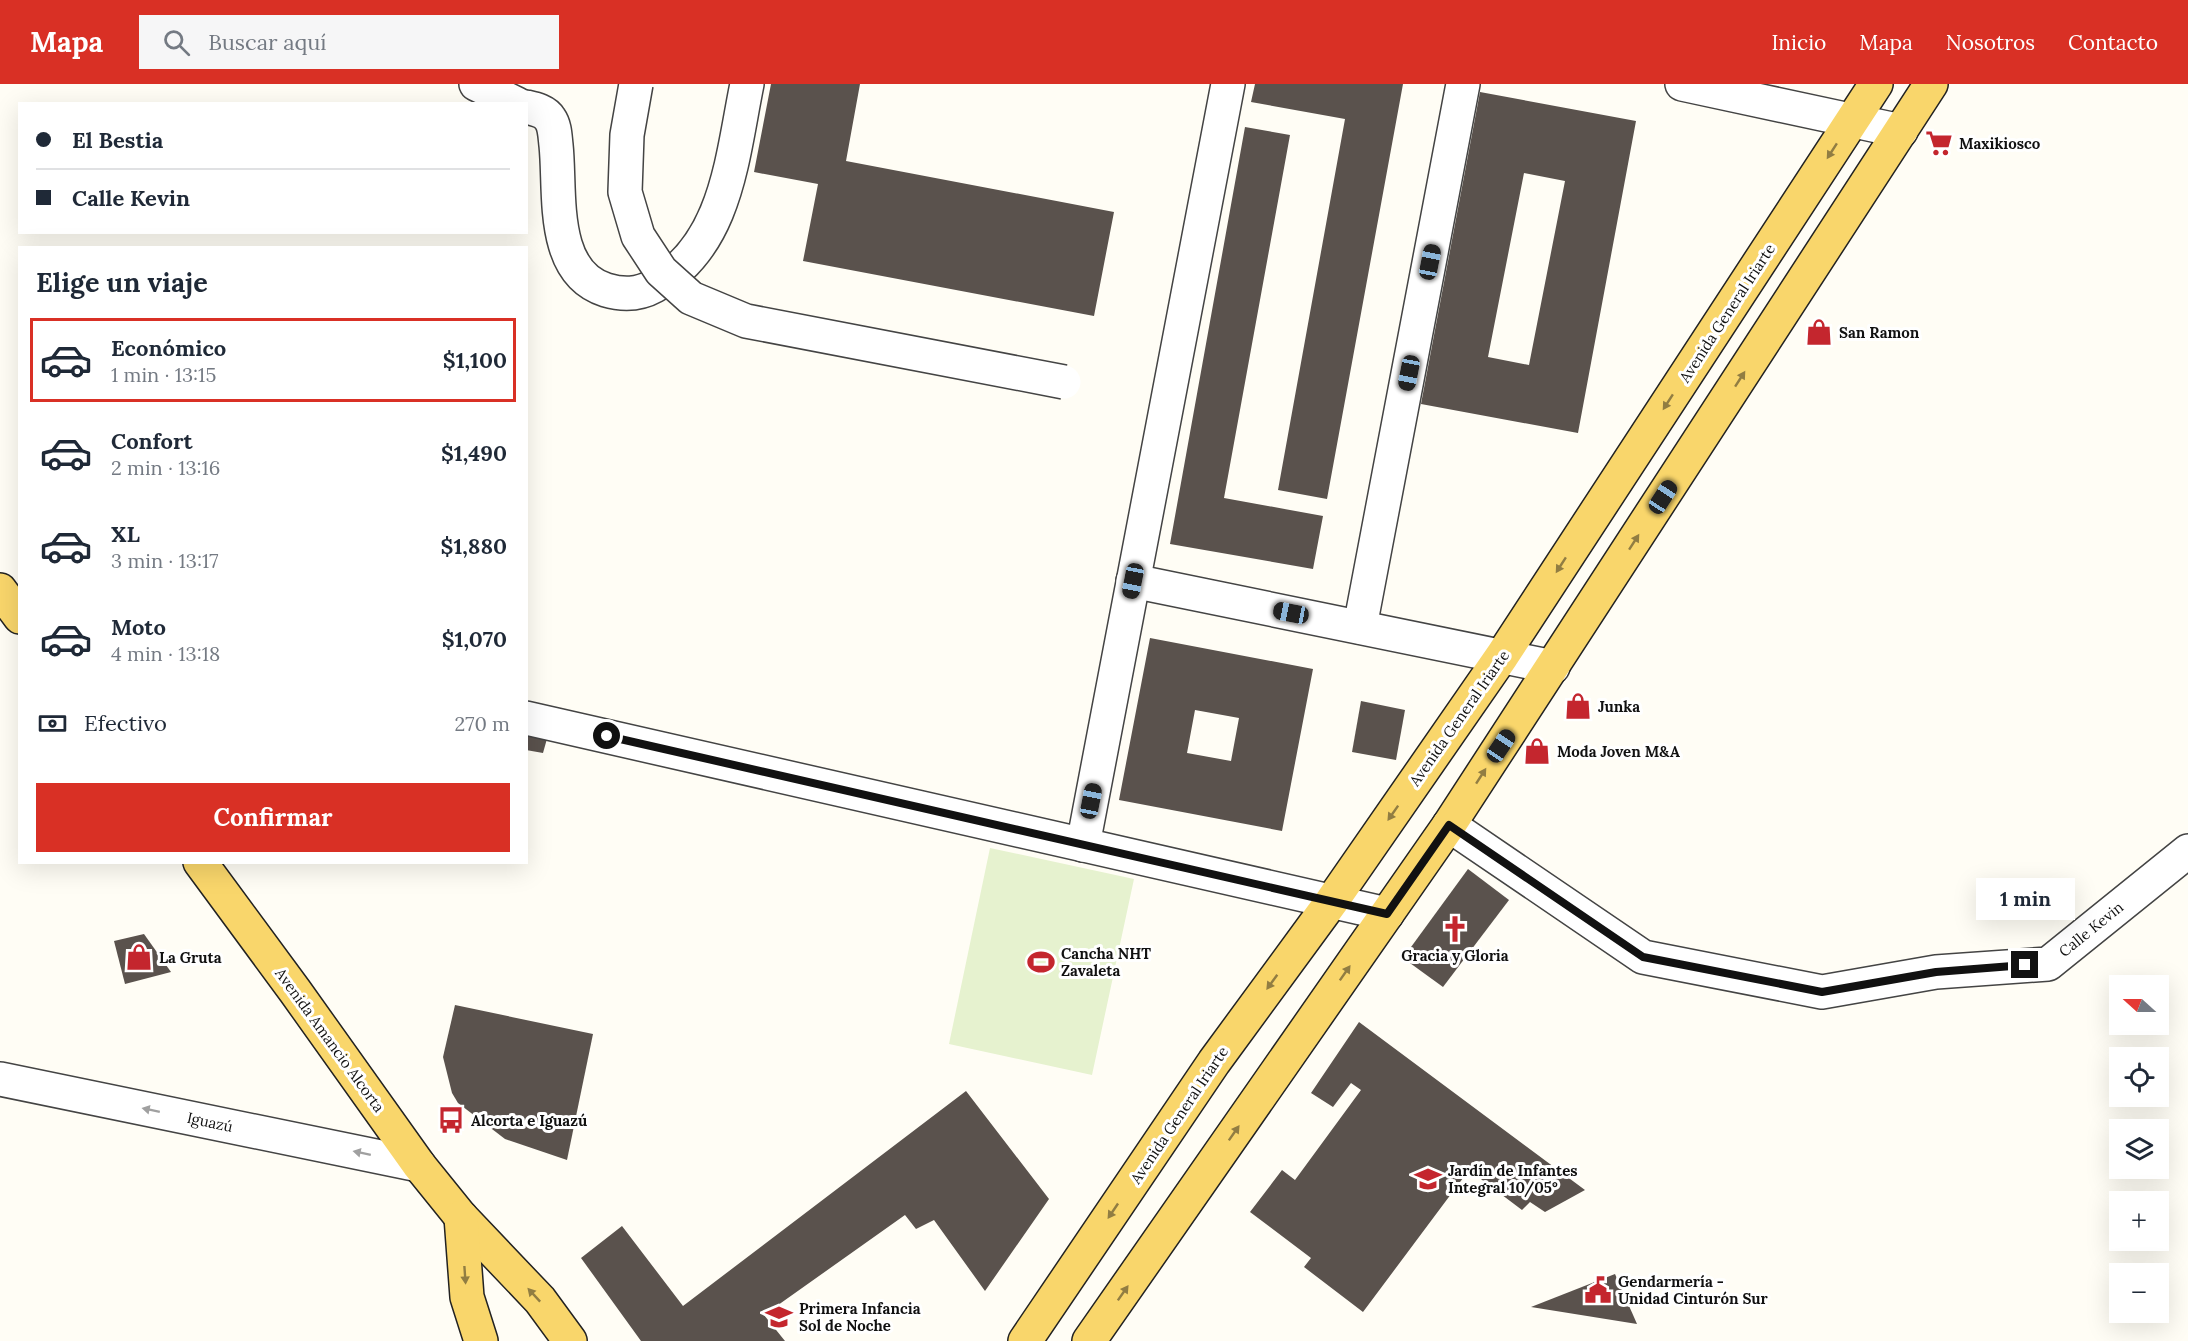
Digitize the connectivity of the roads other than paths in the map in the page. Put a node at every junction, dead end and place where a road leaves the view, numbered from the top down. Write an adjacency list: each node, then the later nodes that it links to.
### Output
1 (477, 84): 9 (street)
2 (636, 84): 13 (street, bridge)
3 (747, 84): 10 (street)
4 (1228, 84): 14 (street)
5 (1463, 84): 17 (street)
6 (1682, 84): 11 (street)
7 (1876, 84): 11 (main road, Avenida General Iriarte)
8 (1931, 84): 12 (main road)
9 (513, 102)
10 (528, 108)
11 (1852, 120): 12 (street); 18 (main road, Avenida General Iriarte, one-way to 18)
12 (1901, 131): 19 (main road, one-way to 12)
13 (1064, 382)
14 (1133, 581): 17 (street); 22 (street)
15 (0, 590): 16 (main road)
16 (18, 614)
17 (1360, 627): 18 (street)
18 (1502, 656): 19 (street); 25 (main road, Avenida General Iriarte, one-way to 25)
19 (1552, 667): 21 (main road, one-way to 19)
20 (528, 718): 22 (street)
21 (1449, 825): 23 (street, Calle Kevin); 26 (main road)
22 (1083, 845): 25 (street)
23 (2188, 851)
24 (201, 864): 28 (main road, Avenida Amancio Alcorta)
25 (1332, 902): 26 (street); 32 (main road, Avenida General Iriarte, one-way to 32)
26 (1387, 914): 33 (main road, one-way to 26)
27 (0, 1079): 28 (street, Iguazú, one-way to 27)
28 (419, 1165): 29 (main road, Avenida Amancio Alcorta)
29 (461, 1217): 30 (main road, one-way to 30); 31 (main road, Avenida Amancio Alcorta, one-way to 29)
30 (481, 1341)
31 (570, 1341)
32 (1025, 1341)
33 (1089, 1341)

